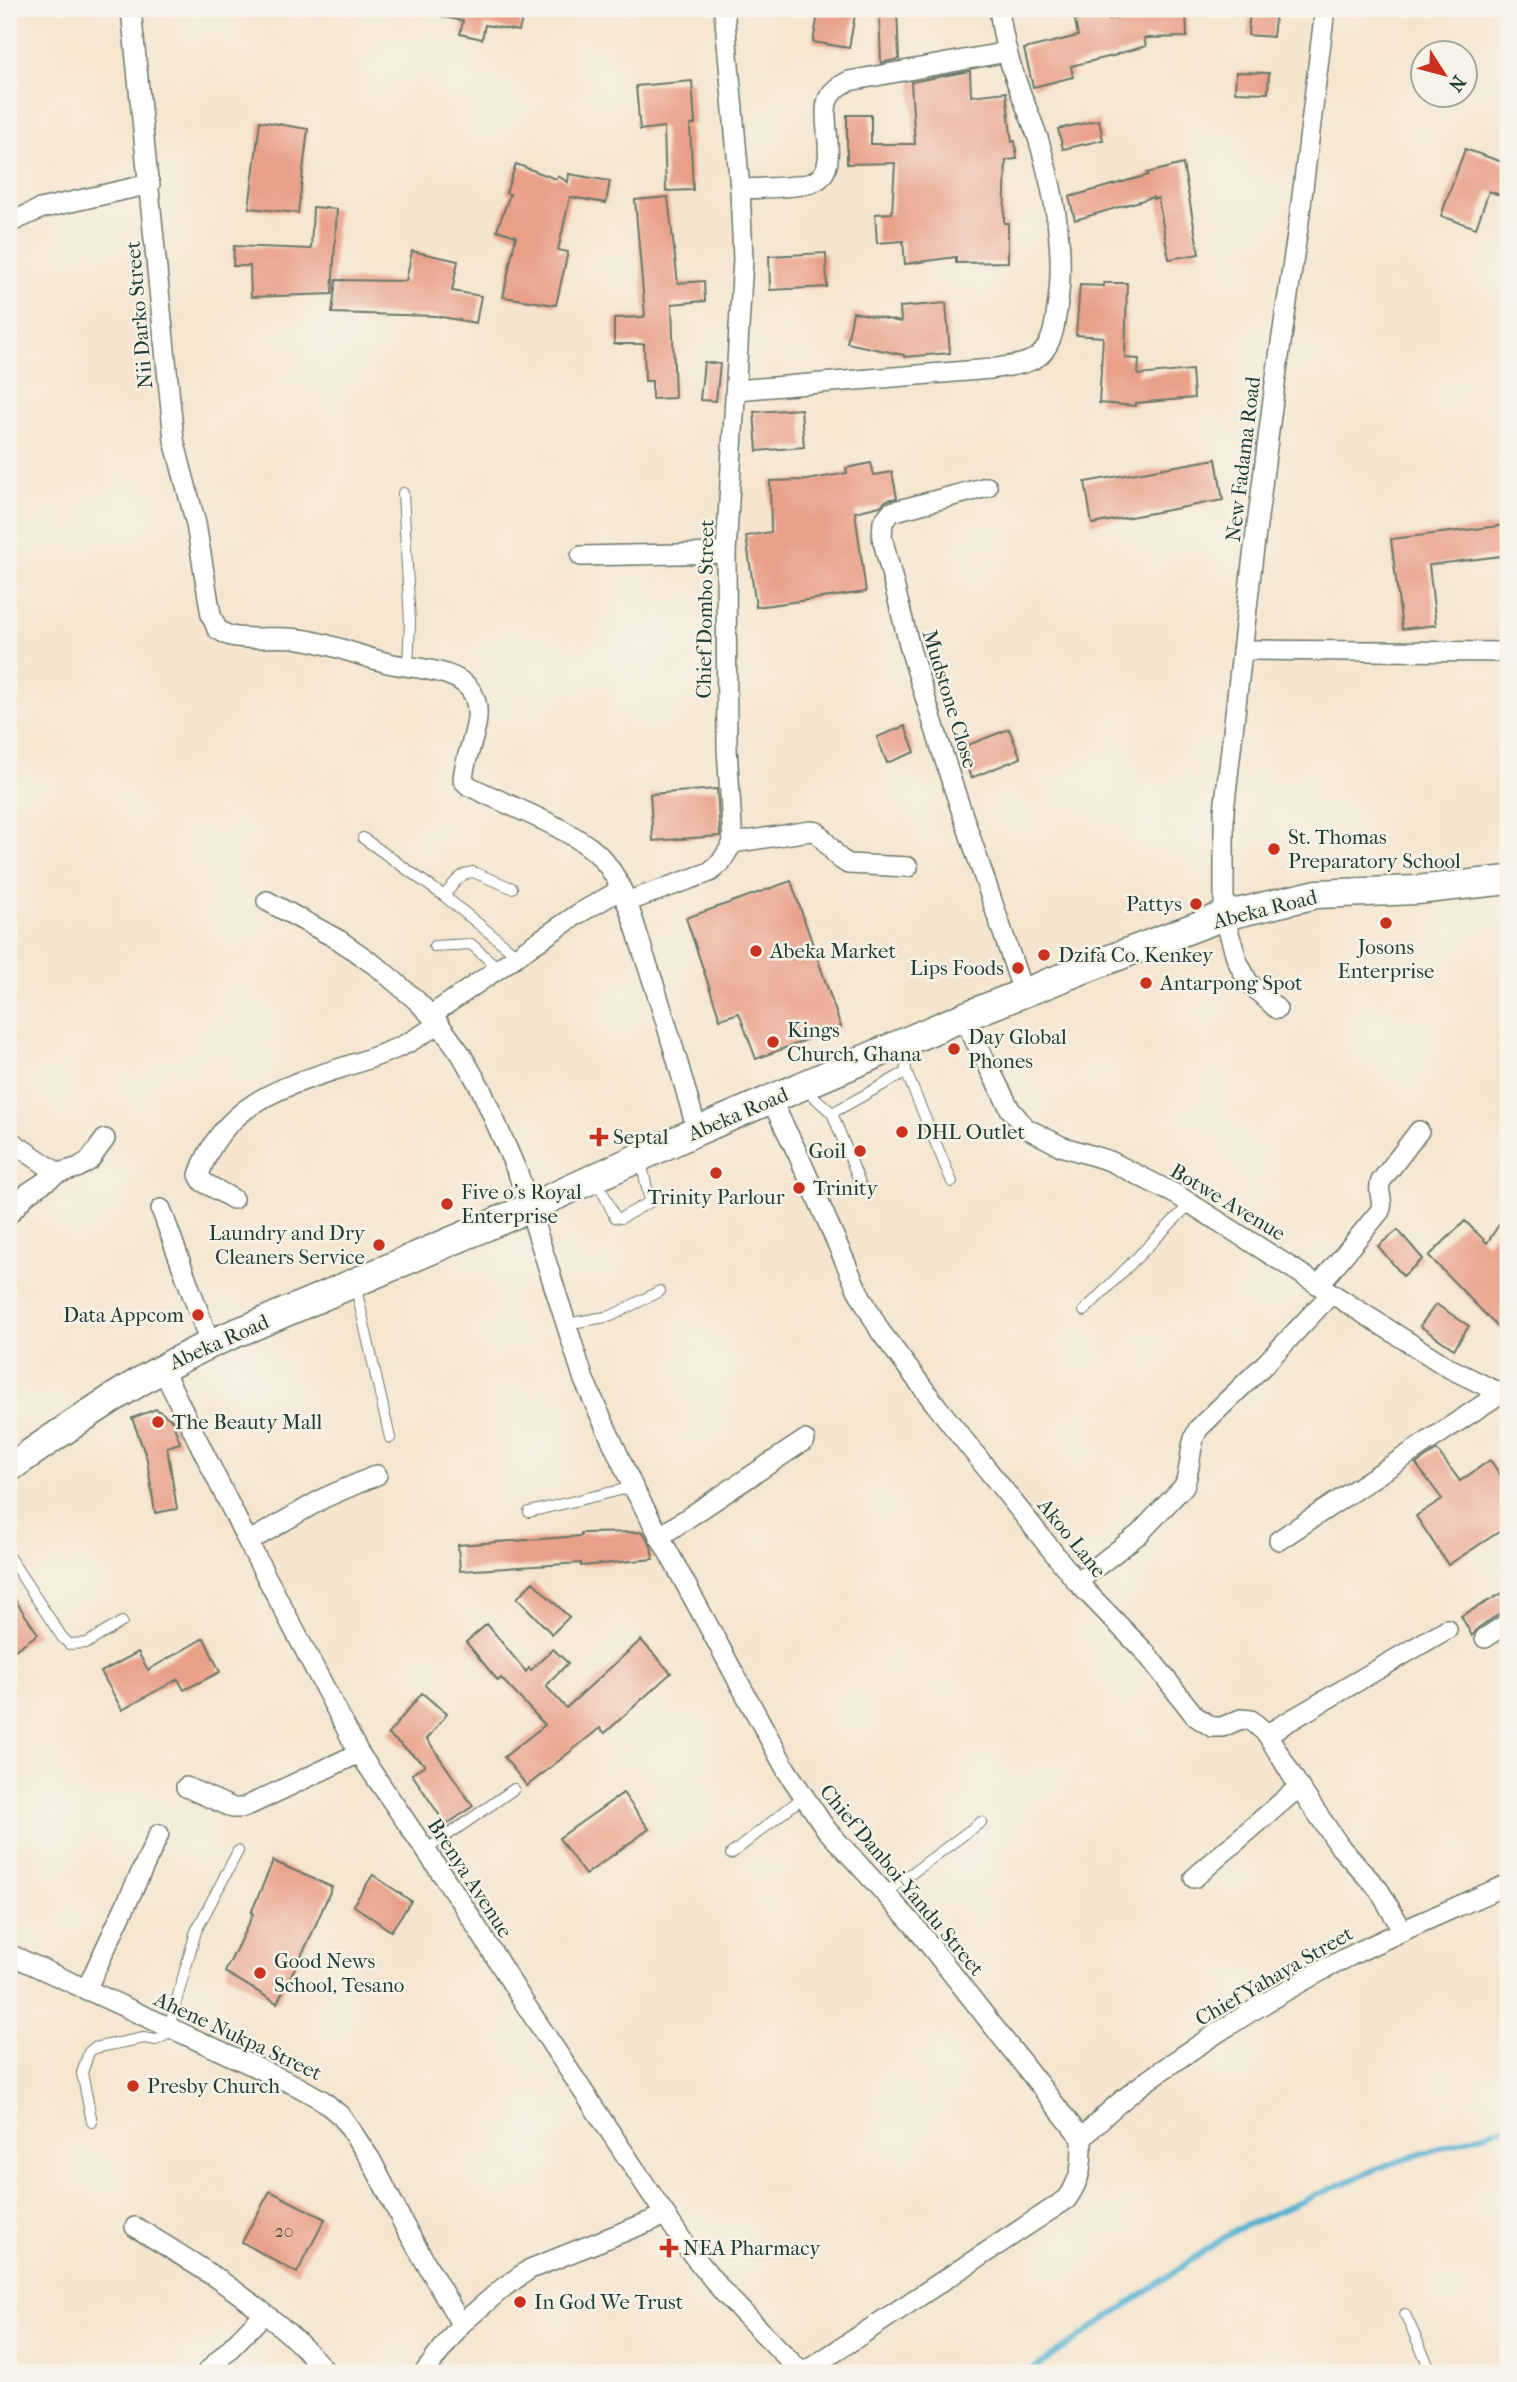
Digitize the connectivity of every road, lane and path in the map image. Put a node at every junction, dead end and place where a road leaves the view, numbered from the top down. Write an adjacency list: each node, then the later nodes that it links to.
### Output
1 (131, 9): 6 (street, Nii Darko Street)
2 (724, 9): 7 (street, Chief Dombo Street)
3 (999, 9): 5 (street)
4 (1325, 9): 14 (street, New Fadama Road)
5 (1007, 52): 7 (street); 9 (street)
6 (150, 184): 8 (street); 16 (street, Nii Darko Street)
7 (740, 189): 9 (street, Chief Dombo Street)
8 (9, 223)
9 (736, 390): 12 (street, Chief Dombo Street)
10 (987, 487): 29 (street, Mudstone Close)
11 (403, 493): 16 (lane)
12 (726, 553): 13 (street); 18 (street, Chief Dombo Street)
13 (581, 556)
14 (1242, 650): 15 (street); 25 (street, New Fadama Road)
15 (1508, 652)
16 (408, 665): 23 (street)
17 (363, 838): 22 (lane)
18 (733, 843): 19 (street); 23 (street)
19 (908, 867)
20 (1508, 880): 25 (street, Abeka Road)
21 (512, 888): 22 (lane)
22 (444, 895): 27 (lane)
23 (623, 896): 27 (street); 38 (street)
24 (267, 901): 32 (street, Chief Danboi-Yandu Street)
25 (1224, 916): 29 (street, Abeka Road); 30 (street, New Fadama Road)
26 (434, 946): 28 (lane)
27 (517, 956): 28 (street)
28 (498, 968): 32 (street)
29 (1023, 992): 31 (street, Abeka Road)
30 (1277, 1009)
31 (963, 1017): 33 (street, Abeka Road); 48 (street, Botwe Avenue)
32 (435, 1019): 47 (street); 49 (street, Chief Danboi-Yandu Street)
33 (905, 1042): 34 (lane); 35 (street, Abeka Road)
34 (906, 1072): 37 (lane); 45 (lane)
35 (802, 1086): 36 (street, Abeka Road); 37 (lane)
36 (771, 1100): 38 (street, Abeka Road); 70 (street, Akoo Lane)
37 (832, 1113): 46 (lane)
38 (697, 1131): 42 (street, Abeka Road)
39 (1419, 1131): 53 (street)
40 (105, 1139): 43 (street)
41 (9, 1140): 43 (street)
42 (640, 1157): 44 (street, Abeka Road); 44 (lane)
43 (58, 1173): 51 (street)
44 (595, 1177): 49 (street, Abeka Road)
45 (952, 1182)
46 (863, 1188)
47 (233, 1199)
48 (1191, 1203): 53 (street, Botwe Avenue); 55 (lane)
49 (529, 1208): 52 (street, Abeka Road); 56 (street, Chief Danboi-Yandu Street)
50 (161, 1209): 57 (street)
51 (9, 1214)
52 (355, 1283): 57 (street, Abeka Road); 60 (lane)
53 (1325, 1289): 59 (street, Botwe Avenue); 70 (street)
54 (660, 1291): 56 (lane)
55 (1084, 1311)
56 (566, 1324): 64 (street, Chief Danboi-Yandu Street)
57 (210, 1343): 58 (street, Abeka Road)
58 (162, 1368): 62 (street, Abeka Road); 68 (street, Brenya Avenue)
59 (1504, 1395): 67 (street)
60 (390, 1438)
61 (805, 1440): 66 (street)
62 (9, 1468)
63 (377, 1475): 68 (street)
64 (633, 1487): 65 (lane); 66 (street, Chief Danboi-Yandu Street)
65 (529, 1512)
66 (659, 1537): 80 (street, Chief Danboi-Yandu Street)
67 (1279, 1540)
68 (248, 1542): 76 (street, Brenya Avenue)
69 (9, 1557): 71 (lane)
70 (1077, 1582): 75 (street, Akoo Lane)
71 (122, 1622)
72 (1508, 1623): 74 (street)
73 (1447, 1629): 75 (street)
74 (1485, 1638)
75 (1267, 1734): 78 (street)
76 (359, 1753): 77 (street); 83 (street, Brenya Avenue)
77 (186, 1787)
78 (1298, 1787): 86 (street); 89 (street)
79 (514, 1789): 83 (lane)
80 (803, 1797): 85 (lane); 88 (street, Chief Danboi-Yandu Street)
81 (981, 1822): 88 (lane)
82 (159, 1834): 91 (street)
83 (426, 1850): 95 (street, Brenya Avenue)
84 (238, 1851): 92 (lane)
85 (732, 1854)
86 (1194, 1878)
87 (1508, 1884): 89 (street, Chief Yahaya Street)
88 (885, 1893): 94 (street, Chief Danboi-Yandu Street)
89 (1404, 1931): 94 (street, Chief Yahaya Street)
90 (9, 1954): 91 (street, Ahene Nukpa Street)
91 (86, 1990): 92 (street, Ahene Nukpa Street)
92 (169, 2026): 93 (lane); 99 (street, Ahene Nukpa Street)
93 (92, 2122)
94 (1082, 2139): 103 (street)
95 (666, 2215): 99 (street); 103 (street, Brenya Avenue)
96 (135, 2227): 97 (street)
97 (264, 2314): 100 (street); 101 (street)
98 (1405, 2315): 104 (lane)
99 (461, 2324): 102 (street)
100 (206, 2373)
101 (327, 2373)
102 (424, 2373)
103 (802, 2373)
104 (1432, 2373)

